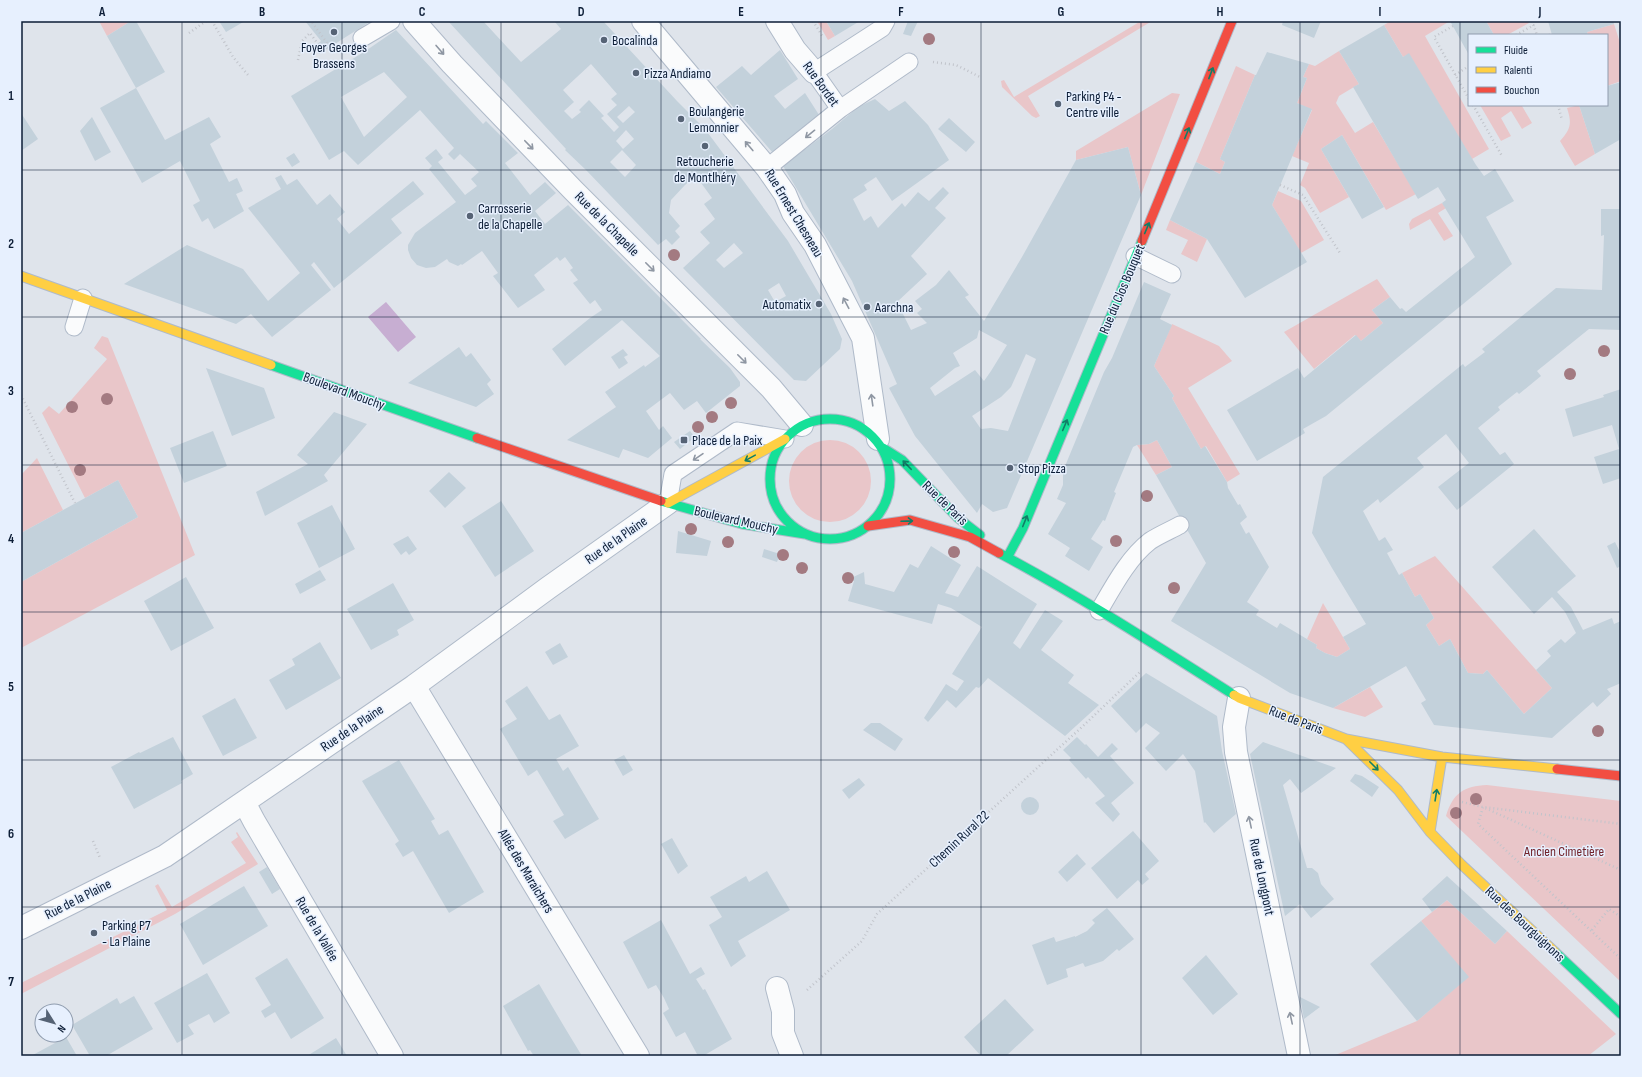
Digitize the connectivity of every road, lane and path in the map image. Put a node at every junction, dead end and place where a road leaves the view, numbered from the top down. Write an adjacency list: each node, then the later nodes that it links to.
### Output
1 (206, 21): 13 (path)
2 (212, 21): 22 (path)
3 (311, 21): 17 (path)
4 (391, 21): 16 (lane)
5 (412, 21): 40 (street, Rue de la Chapelle, one-way to 40)
6 (643, 21): 31 (street, Rue Ernest Chesneau, one-way to 6)
7 (777, 21): 21 (street, Rue Bordet)
8 (886, 21): 21 (lane)
9 (1232, 21): 34 (main road, Rue du Clos Bouquet, one-way to 9)
10 (1532, 21): 11 (path)
11 (1534, 25): 14 (path); 15 (path)
12 (1453, 26): 23 (path)
13 (189, 33)
14 (1518, 34)
15 (1537, 34)
16 (362, 38)
17 (298, 60)
18 (910, 62): 28 (lane)
19 (956, 65): 24 (path)
20 (1468, 67): 23 (path)
21 (814, 72): 28 (lane, Rue Bordet)
22 (248, 75)
23 (1455, 75): 25 (path)
24 (980, 77)
25 (1468, 97)
26 (1473, 106): 30 (path)
27 (1558, 106): 29 (path)
28 (840, 110): 31 (lane, Rue Bordet, one-way to 31)
29 (1562, 120)
30 (1502, 156)
31 (767, 168): 42 (street, Rue Ernest Chesneau, one-way to 31)
32 (1280, 185): 33 (path)
33 (1340, 253)
34 (1135, 256): 35 (lane); 48 (main road, Rue du Clos Bouquet, one-way to 34)
35 (1172, 274)
36 (21, 276): 37 (main road, Boulevard Mouchy)
37 (83, 298): 38 (lane); 44 (main road, Boulevard Mouchy)
38 (74, 327)
39 (21, 395): 43 (path)
40 (802, 425): 41 (main road); 42 (main road)
41 (785, 439): 44 (main road, Boulevard Mouchy, one-way to 44); 44 (lane, one-way to 44); 47 (main road)
42 (881, 443): 46 (main road); 48 (main road, Rue de Paris, one-way to 42)
43 (75, 503)
44 (668, 503): 47 (main road, Boulevard Mouchy); 51 (street, Rue de la Plaine)
45 (1180, 525): 49 (lane)
46 (868, 526): 47 (main road); 48 (main road, Rue de Paris, one-way to 48)
47 (805, 534)
48 (1008, 556): 49 (main road, Rue de Paris)
49 (1099, 611): 52 (main road, Rue de Paris)
50 (1141, 671): 69 (path, Chemin Rural 22)
51 (414, 686): 56 (street, Rue de la Plaine); 72 (street, Allée des Maraichers)
52 (1239, 698): 53 (main road, Rue de Paris); 74 (street, Rue de Longpont, one-way to 52)
53 (1346, 739): 54 (main road, Rue de Paris); 60 (main road, Rue des Bourguignons, one-way to 60)
54 (1442, 757): 55 (main road, Rue de Paris); 60 (main road, one-way to 54)
55 (1621, 776)
56 (244, 802): 65 (street, Rue de la Plaine); 71 (street, Rue de la Vallée)
57 (1461, 802): 58 (path)
58 (1483, 807): 59 (path); 63 (path); 66 (path)
59 (1621, 824)
60 (1430, 832): 70 (main road, Rue des Bourguignons)
61 (94, 842): 62 (path)
62 (102, 861)
63 (1621, 870)
64 (1621, 917): 66 (path)
65 (21, 928)
66 (1592, 930): 67 (path)
67 (1621, 959)
68 (777, 988): 69 (street)
69 (783, 1011): 73 (street)
70 (1621, 1014)
71 (392, 1056)
72 (638, 1056)
73 (792, 1056)
74 (1299, 1056)

